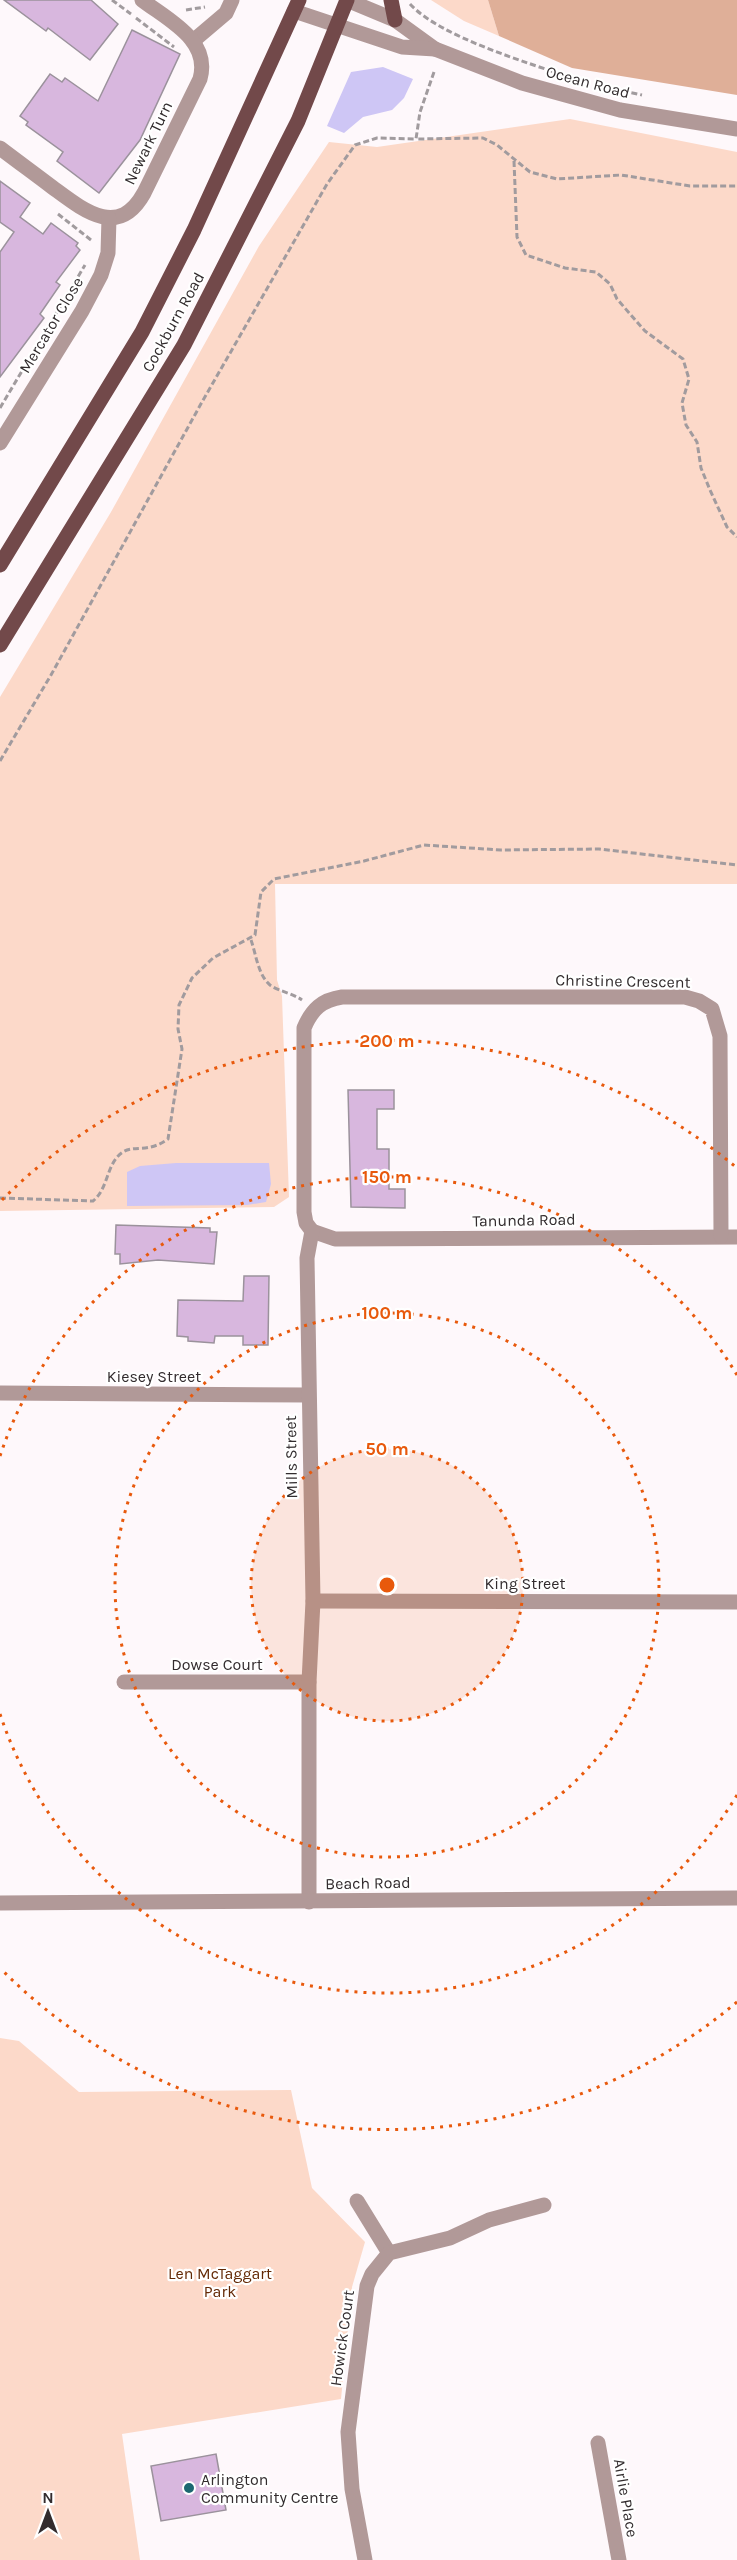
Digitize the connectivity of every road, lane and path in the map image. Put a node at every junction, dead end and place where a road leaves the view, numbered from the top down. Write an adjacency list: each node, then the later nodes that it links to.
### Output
1 (112, 0): 15 (path)
2 (142, 0): 14 (street)
3 (232, 0): 14 (street)
4 (347, 0): 10 (street, Ocean Road); 11 (main road, Cockburn Road)
5 (391, 0): 10 (main road)
6 (408, 0): 12 (path)
7 (211, 4): 9 (path)
8 (296, 6): 11 (street, Ocean Road); 33 (main road, Cockburn Road)
9 (181, 14)
10 (395, 20): 16 (street, Ocean Road)
11 (338, 26): 16 (street, Ocean Road); 34 (main road, Cockburn Road)
12 (453, 32): 13 (path); 18 (path)
13 (449, 39)
14 (194, 41): 27 (street, Newark Turn)
15 (176, 48)
16 (435, 49): 21 (street, Ocean Road)
17 (434, 72): 22 (path)
18 (575, 79)
19 (597, 85): 20 (path)
20 (650, 97)
21 (737, 129)
22 (416, 139): 24 (path); 35 (path)
23 (0, 148): 27 (street)
24 (514, 161): 25 (path); 32 (path)
25 (737, 186)
26 (55, 212): 28 (path)
27 (109, 218): 31 (street, Mercator Close)
28 (92, 244)
29 (88, 259): 30 (path)
30 (0, 408)
31 (0, 443)
32 (737, 537)
33 (0, 565)
34 (0, 645)
35 (0, 761)
36 (737, 865): 37 (path)
37 (251, 940): 38 (path); 39 (path)
38 (312, 1013): 40 (street, Mills Street); 41 (street, Christine Crescent)
39 (0, 1198)
40 (312, 1232): 41 (street, Tanunda Road); 44 (street, Mills Street)
41 (721, 1236): 42 (street, Tanunda Road)
42 (737, 1237)
43 (0, 1393): 44 (street, Kiesey Street)
44 (308, 1395): 45 (street, Mills Street)
45 (313, 1601): 46 (street, King Street); 48 (street, Mills Street)
46 (737, 1602)
47 (124, 1682): 48 (street, Dowse Court)
48 (309, 1682): 50 (street, Mills Street)
49 (737, 1898): 50 (street, Beach Road)
50 (309, 1902): 51 (street, Beach Road)
51 (0, 1903)
52 (357, 2201): 54 (street)
53 (544, 2205): 54 (street)
54 (389, 2253): 56 (street, Howick Court)
55 (597, 2443): 57 (street, Airlie Place)
56 (364, 2560)
57 (619, 2560)

